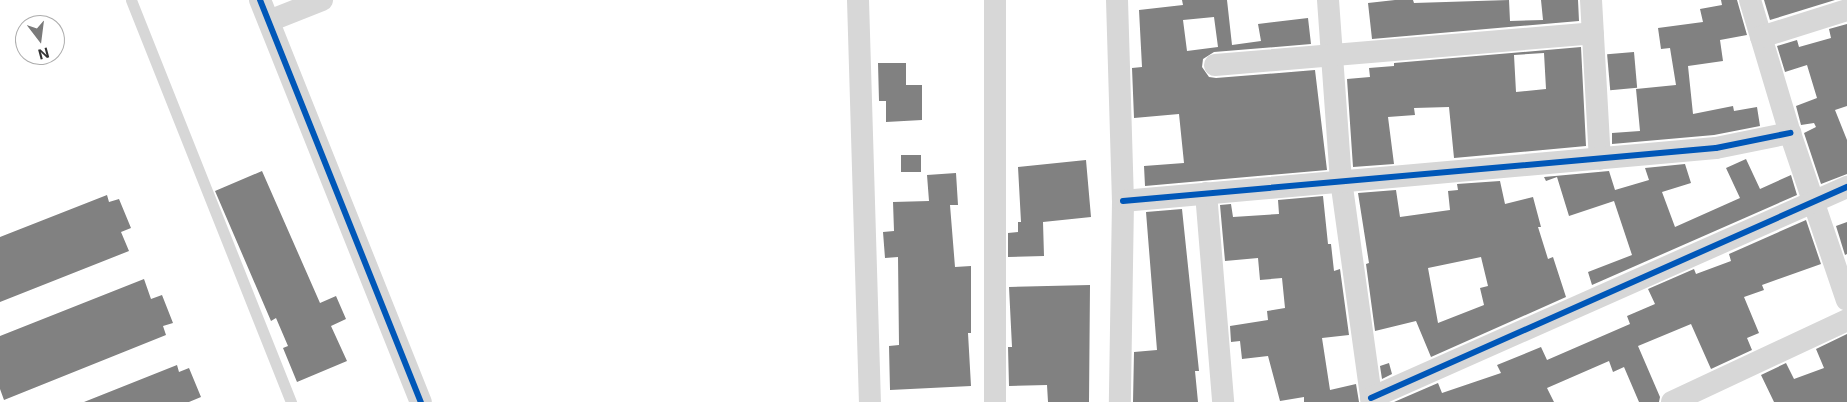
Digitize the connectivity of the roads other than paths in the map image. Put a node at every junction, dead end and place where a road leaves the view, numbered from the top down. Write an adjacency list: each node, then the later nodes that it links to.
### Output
1 (131, 0): 26 (lane)
2 (260, 0): 11 (street)
3 (322, 0): 11 (street)
4 (858, 0): 28 (street)
5 (995, 0): 29 (street)
6 (1118, 0): 21 (street)
7 (1328, 0): 14 (street)
8 (1591, 0): 12 (street)
9 (1750, 0): 13 (street)
10 (1847, 10): 13 (street)
11 (269, 21): 27 (street)
12 (1594, 33): 14 (street); 17 (street)
13 (1761, 38): 16 (street)
14 (1332, 54): 15 (street); 18 (street)
15 (1215, 65)
16 (1790, 134): 17 (street); 22 (street)
17 (1600, 159): 18 (street)
18 (1341, 180): 20 (street); 25 (street)
19 (1847, 187): 22 (street)
20 (1206, 193): 21 (street); 31 (street)
21 (1124, 201): 30 (street)
22 (1814, 204): 23 (street); 25 (street)
23 (1847, 300)
24 (1847, 320): 32 (street)
25 (1371, 400)
26 (291, 402)
27 (421, 402)
28 (870, 402)
29 (995, 402)
30 (1120, 402)
31 (1223, 402)
32 (1672, 402)

